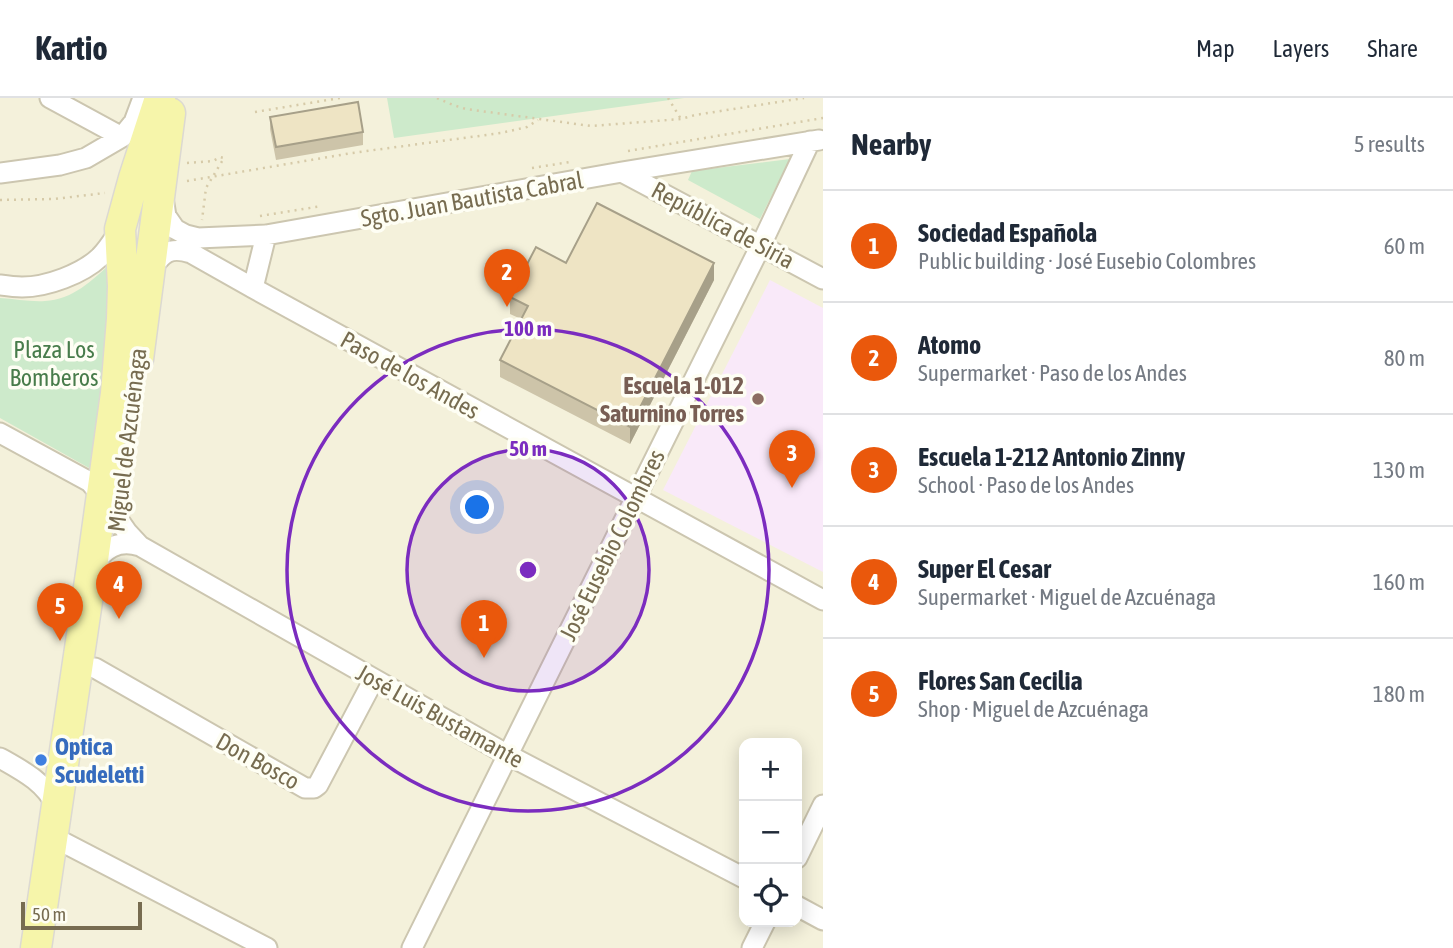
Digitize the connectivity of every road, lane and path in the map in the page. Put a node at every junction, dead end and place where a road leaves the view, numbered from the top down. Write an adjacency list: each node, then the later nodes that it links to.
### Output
1 (50, 98): 13 (street)
2 (143, 98): 13 (street)
3 (160, 98): 28 (main road, Miguel de Azcuénaga)
4 (173, 98): 22 (main road, Miguel de Azcuénaga)
5 (340, 98): 9 (path)
6 (437, 98): 11 (path)
7 (668, 98): 12 (path)
8 (804, 98): 12 (path)
9 (255, 112)
10 (823, 118): 15 (path)
11 (540, 119): 12 (path); 21 (path)
12 (681, 119)
13 (122, 137): 20 (street)
14 (817, 140): 19 (street, Sgto. Juan Bautista Cabral); 30 (street, José Eusebio Colombres)
15 (627, 152)
16 (578, 160): 18 (path)
17 (213, 161): 21 (path)
18 (529, 169)
19 (622, 172): 29 (street, Sgto. Juan Bautista Cabral); 30 (street, República de Siria)
20 (0, 173)
21 (212, 177): 22 (path); 27 (path)
22 (174, 180): 29 (street, Sgto. Juan Bautista Cabral); 31 (main road, Miguel de Azcuénaga)
23 (105, 193): 24 (path)
24 (0, 200)
25 (324, 205): 26 (path)
26 (257, 217)
27 (206, 223)
28 (120, 229): 33 (street); 37 (main road, Miguel de Azcuénaga)
29 (266, 235): 34 (street)
30 (761, 245): 32 (street, República de Siria); 36 (street, José Eusebio Colombres)
31 (150, 271): 34 (street, Paso de los Andes); 37 (main road, Miguel de Azcuénaga)
32 (823, 279)
33 (0, 285)
34 (253, 288): 36 (street, Paso de los Andes)
35 (0, 433): 37 (street, José Luis Bustamante)
36 (635, 498): 39 (street, Paso de los Andes); 42 (street, José Eusebio Colombres)
37 (118, 526): 38 (main road, Miguel de Azcuénaga); 38 (street); 40 (main road, Miguel de Azcuénaga); 41 (street, José Luis Bustamante)
38 (92, 567): 44 (main road, Miguel de Azcuénaga)
39 (823, 600)
40 (94, 668): 41 (street, Don Bosco); 44 (main road, Miguel de Azcuénaga)
41 (374, 680): 42 (street, José Luis Bustamante)
42 (508, 755): 50 (street, José Luis Bustamante); 57 (street, José Eusebio Colombres)
43 (0, 758): 45 (street)
44 (71, 766): 45 (street); 47 (main road, Miguel de Azcuénaga); 48 (main road, Miguel de Azcuénaga)
45 (27, 772): 47 (street)
46 (823, 805): 49 (street)
47 (57, 807): 48 (main road, Miguel de Azcuénaga)
48 (61, 841): 54 (main road, Miguel de Azcuénaga); 55 (main road, Miguel de Azcuénaga); 56 (street)
49 (802, 848)
50 (739, 875)
51 (802, 909): 52 (street)
52 (823, 920)
53 (762, 927): 58 (street)
54 (36, 948)
55 (54, 948)
56 (267, 948)
57 (412, 948)
58 (752, 948)

